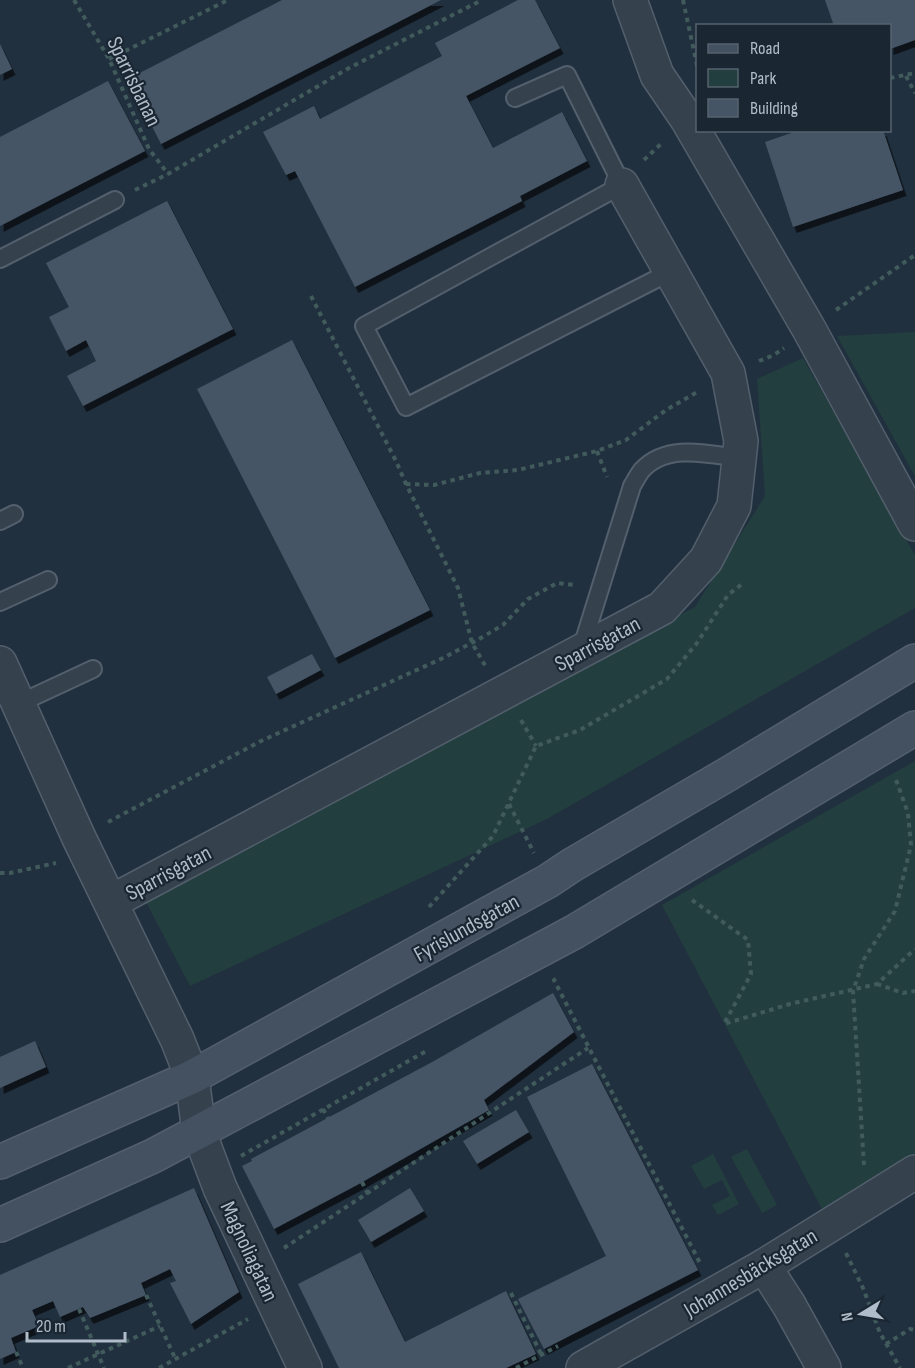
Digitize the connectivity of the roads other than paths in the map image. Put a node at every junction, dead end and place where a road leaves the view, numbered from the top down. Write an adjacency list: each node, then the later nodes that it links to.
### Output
1 (630, 0): 8 (street)
2 (515, 98): 3 (lane)
3 (622, 185): 6 (street, Sparrisgatan); 6 (lane)
4 (116, 200): 5 (lane)
5 (0, 259)
6 (670, 272): 7 (street, Sparrisgatan)
7 (739, 458): 11 (street, Sparrisgatan); 11 (lane)
8 (915, 524)
9 (48, 580): 10 (lane)
10 (0, 602)
11 (580, 652): 17 (street, Sparrisgatan)
12 (915, 661): 18 (main road, Fyrislundsgatan)
13 (0, 663): 15 (street, Sparrisgatan)
14 (93, 669): 15 (lane)
15 (20, 703): 17 (street, Sparrisgatan)
16 (915, 728): 19 (main road)
17 (111, 902): 18 (street, Sparrisgatan)
18 (192, 1077): 19 (street, Sparrisgatan); 20 (main road, Fyrislundsgatan)
19 (199, 1132): 22 (main road); 24 (street, Magnoliagatan)
20 (0, 1162)
21 (915, 1172): 23 (street, Johannesbäcksgatan)
22 (0, 1225)
23 (764, 1266): 25 (street, Johannesbäcksgatan); 26 (street)
24 (305, 1368)
25 (583, 1368)
26 (824, 1368)

